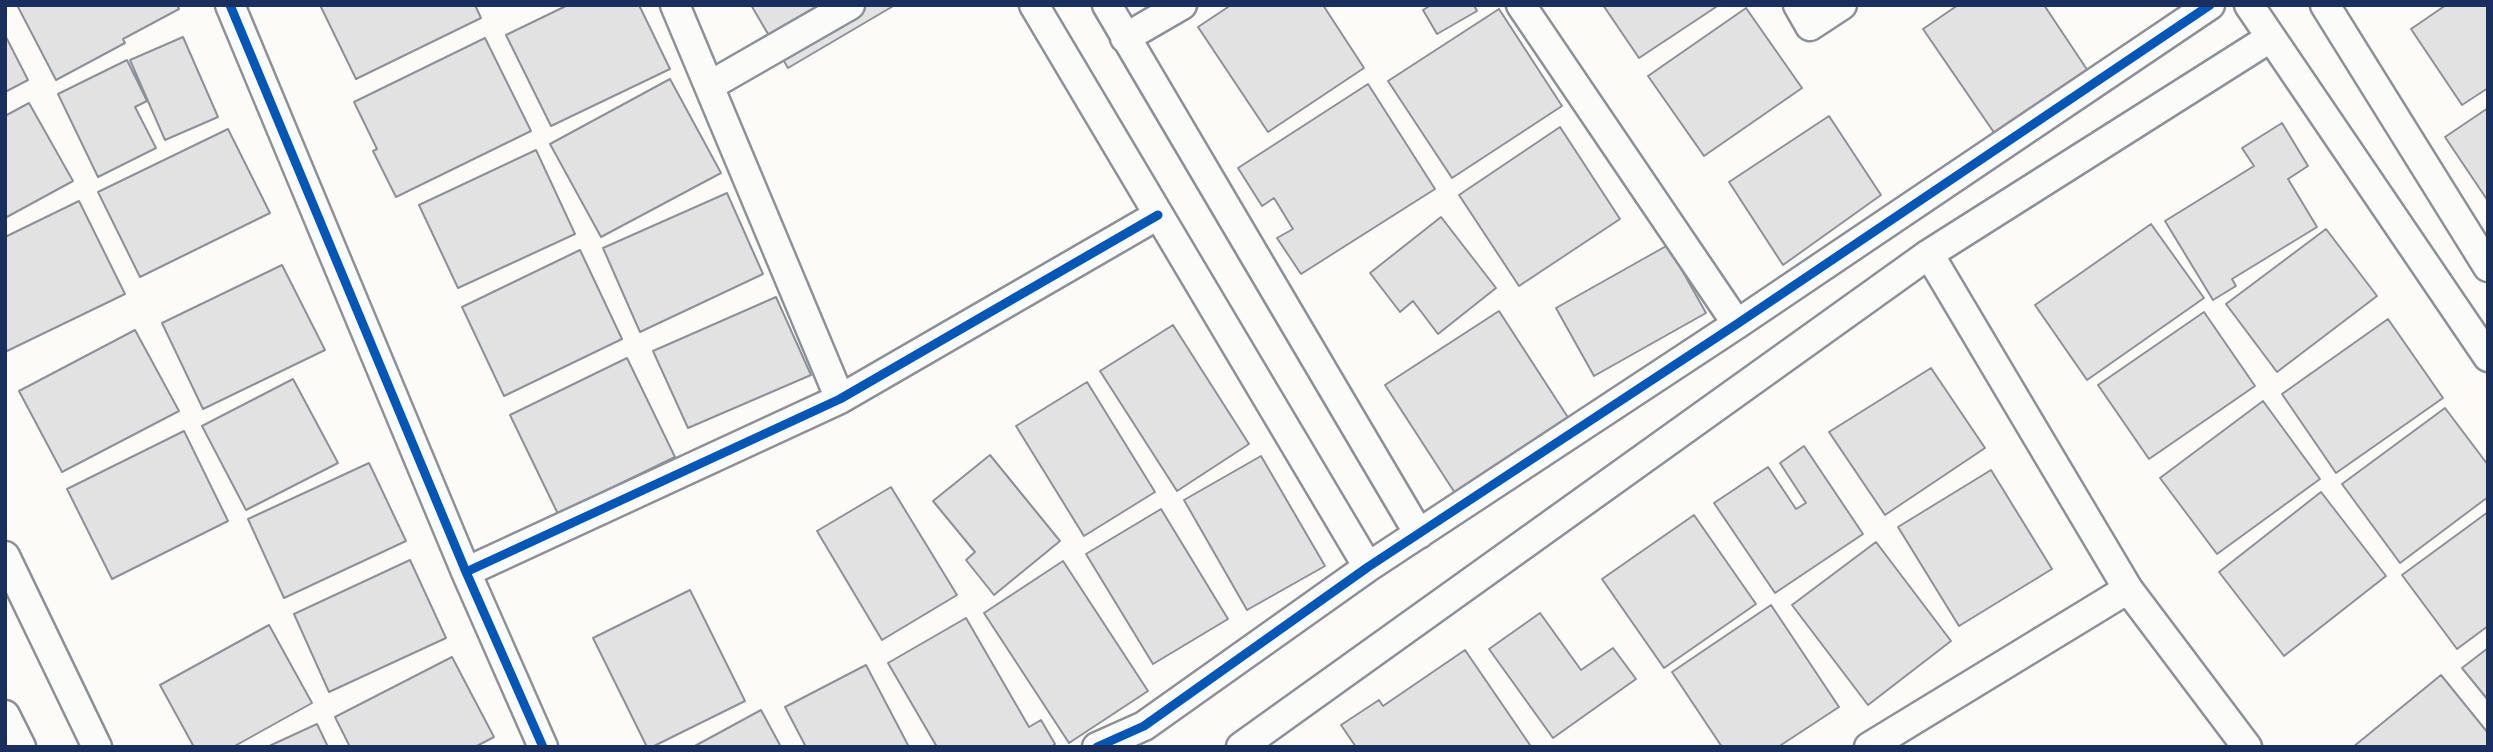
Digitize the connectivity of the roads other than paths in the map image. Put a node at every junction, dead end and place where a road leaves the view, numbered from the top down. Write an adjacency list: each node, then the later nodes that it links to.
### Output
1 (230, 5): 25 (street)
2 (675, 5): 15 (street)
3 (850, 5): 15 (street)
4 (1034, 5): 16 (street)
5 (1107, 5): 13 (street)
6 (1182, 5): 13 (street)
7 (1521, 5): 19 (street)
8 (1798, 5): 9 (street)
9 (1842, 5)
10 (2210, 5): 19 (street)
11 (2249, 5): 14 (street)
12 (2325, 5): 18 (street)
13 (1125, 38): 22 (street)
14 (2270, 38): 17 (street); 20 (street)
15 (709, 86): 21 (street)
16 (1158, 215): 21 (street); 24 (street)
17 (1929, 254): 26 (street); 32 (street)
18 (2488, 267)
19 (1737, 324): 22 (street)
20 (2488, 357)
21 (840, 399): 25 (street)
22 (1419, 534): 24 (street)
23 (5, 556): 29 (street)
24 (1368, 567): 31 (street)
25 (466, 572): 30 (street)
26 (2128, 589): 33 (street); 34 (street)
27 (5, 715): 28 (street)
28 (20, 747)
29 (97, 747)
30 (543, 747)
31 (1097, 747)
32 (1241, 747)
33 (1869, 747)
34 (2248, 747)

